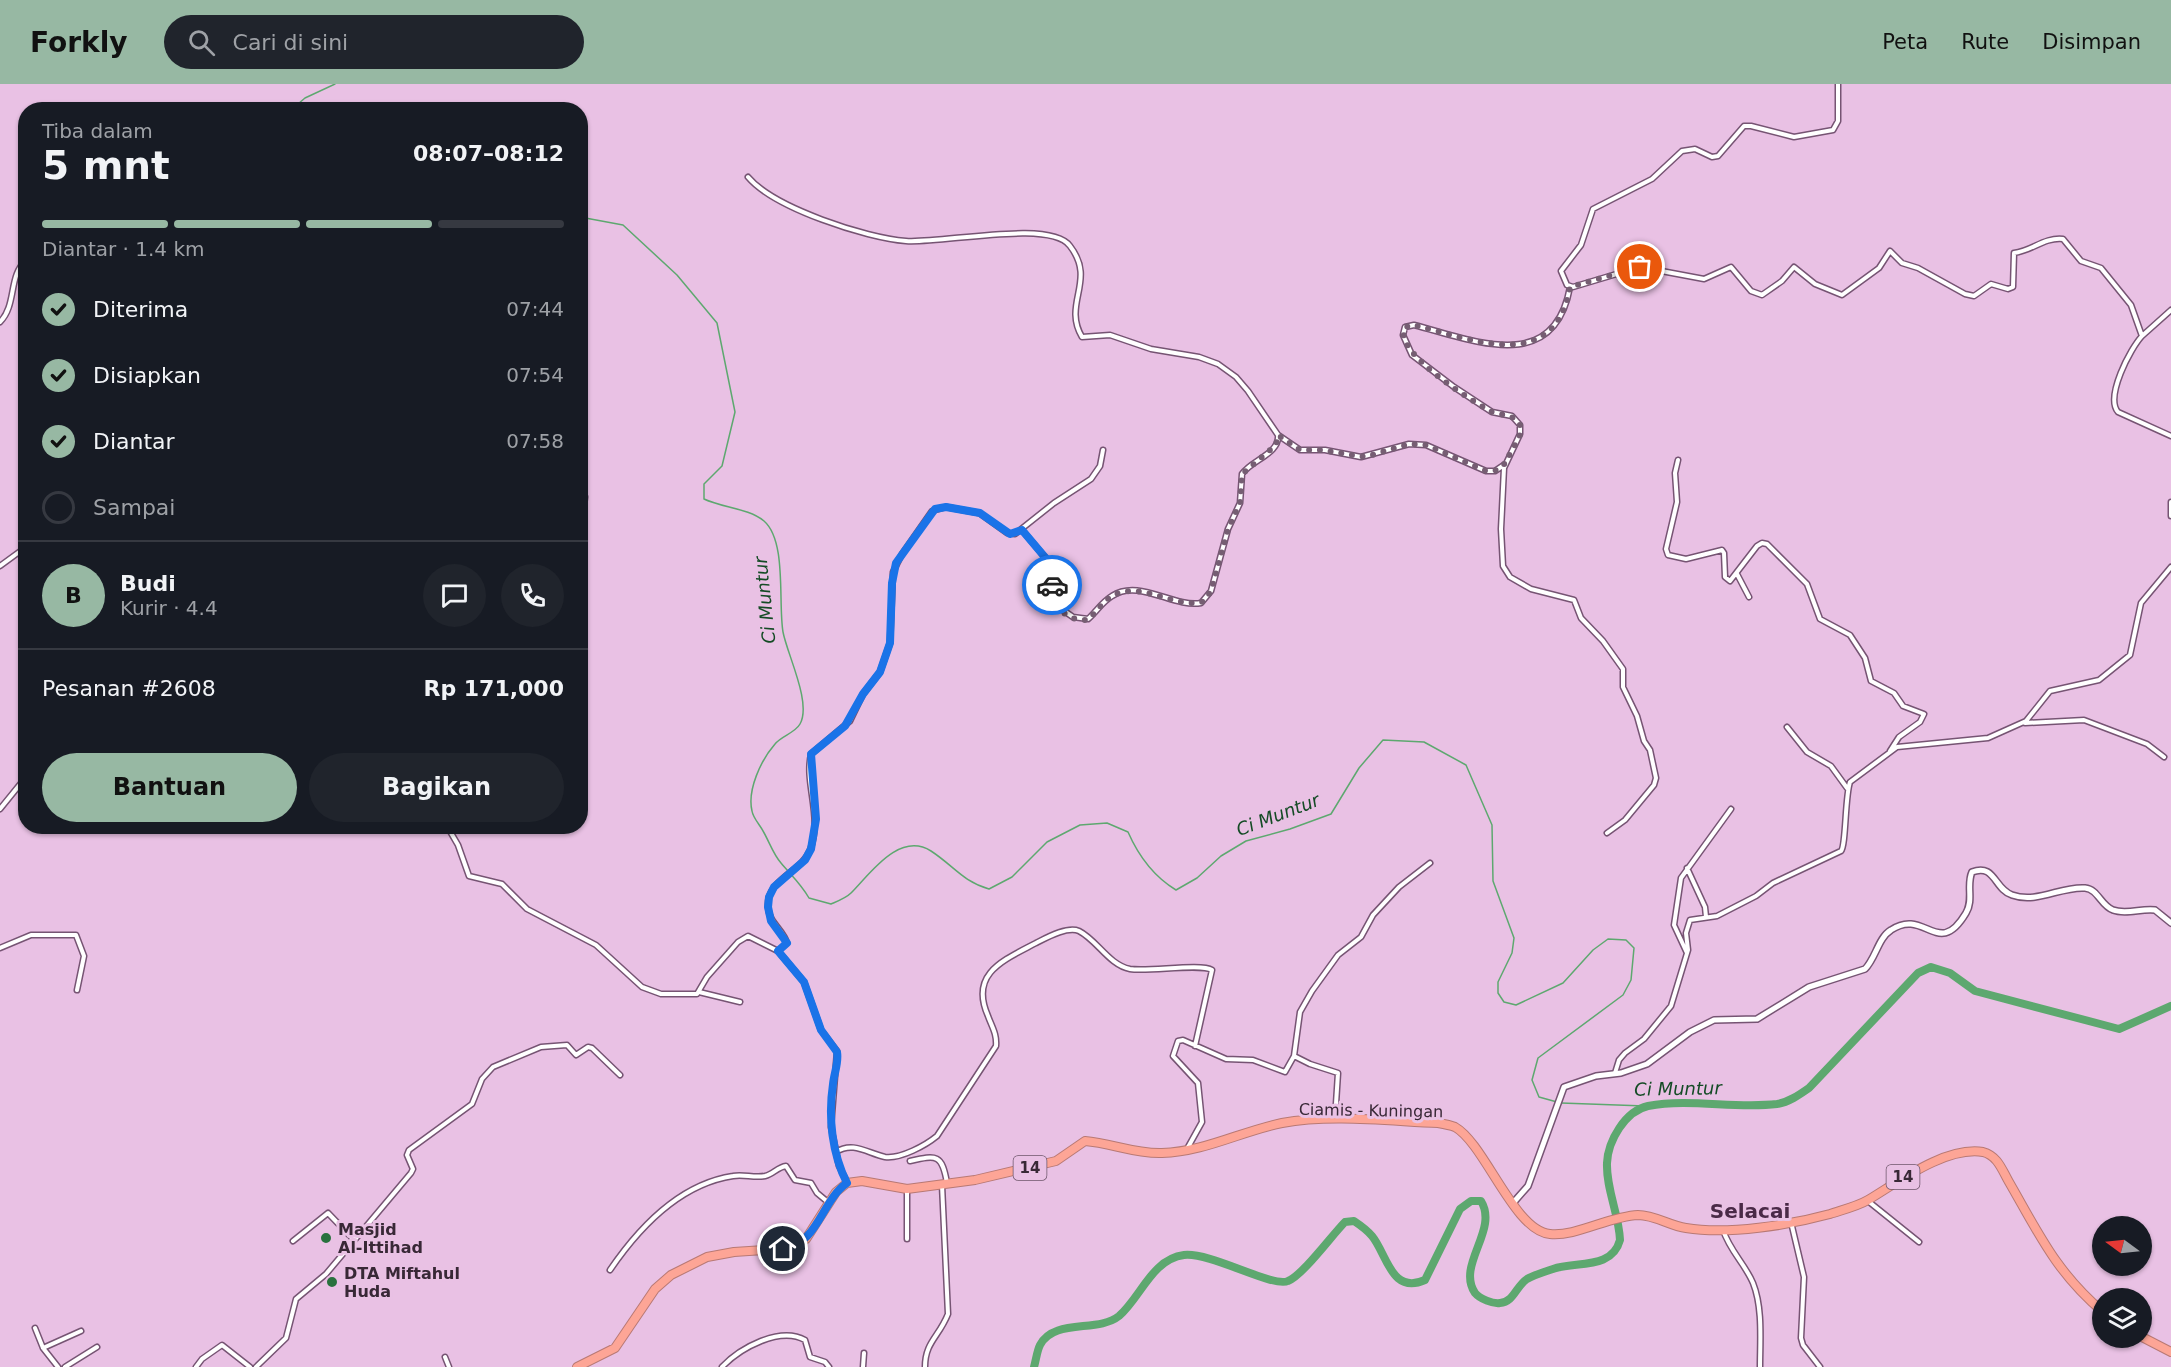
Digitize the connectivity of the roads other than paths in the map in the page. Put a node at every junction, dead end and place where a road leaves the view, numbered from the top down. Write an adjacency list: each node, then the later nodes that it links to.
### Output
1 (1838, 84): 4 (street)
2 (748, 177): 8 (street)
3 (18, 270): 6 (street)
4 (1570, 287): 7 (street); 12 (street)
5 (2171, 310): 7 (street)
6 (0, 322)
7 (2142, 336): 9 (street)
8 (1278, 435): 12 (street); 15 (street)
9 (2171, 436)
10 (1103, 450): 15 (street)
11 (1678, 460): 19 (street)
12 (1505, 464): 29 (street)
13 (2171, 502): 14 (street)
14 (2171, 516)
15 (1022, 530): 36 (street)
16 (18, 554): 17 (street)
17 (0, 566)
18 (2171, 567): 21 (street)
19 (1737, 573): 20 (street); 23 (street)
20 (1749, 597)
21 (2021, 724): 23 (street); 24 (street)
22 (1787, 727): 26 (street)
23 (1889, 752): 26 (street)
24 (2164, 757)
25 (18, 787): 27 (street)
26 (1848, 789): 33 (street)
27 (0, 809)
28 (1731, 809): 32 (street)
29 (1607, 833)
30 (452, 834): 39 (street)
31 (1430, 862): 42 (street)
32 (1687, 868): 33 (street); 37 (street)
33 (1706, 917): 37 (street)
34 (2171, 923): 43 (main road)
35 (0, 948): 38 (street)
36 (778, 951): 39 (street); 47 (street)
37 (1687, 954): 43 (street)
38 (77, 990)
39 (699, 992): 40 (street)
40 (740, 1002)
41 (1195, 1046): 42 (street); 46 (street); 47 (street)
42 (1294, 1056): 45 (street)
43 (1616, 1073): 54 (main road)
44 (620, 1075): 57 (street)
45 (1335, 1120): 46 (highway, Ciamis - Kuningan / 14); 54 (highway, Ciamis - Kuningan / 14)
46 (1187, 1149): 50 (highway, Ciamis - Kuningan / 14)
47 (836, 1152): 49 (street)
48 (910, 1161): 50 (street)
49 (847, 1183): 51 (highway, Ciamis - Kuningan / 14); 53 (highway)
50 (945, 1184): 51 (highway, Ciamis - Kuningan / 14); 81 (street)
51 (907, 1189): 58 (street)
52 (1868, 1200): 55 (highway, Ciamis - Kuningan / 14); 60 (street); 62 (highway, Ciamis - Kuningan / 14)
53 (830, 1203): 61 (street); 77 (highway)
54 (1513, 1203): 56 (highway, Ciamis - Kuningan / 14)
55 (1791, 1221): 56 (highway, Ciamis - Kuningan / 14); 83 (street)
56 (1723, 1230): 82 (street)
57 (353, 1239): 59 (street); 75 (street)
58 (907, 1239)
59 (293, 1241)
60 (1919, 1242)
61 (610, 1270)
62 (2092, 1301)
63 (35, 1328): 67 (street)
64 (81, 1331): 67 (street)
65 (2152, 1342): 68 (highway)
66 (97, 1347): 72 (street)
67 (43, 1348): 71 (street)
68 (2171, 1352)
69 (864, 1353): 80 (street)
70 (445, 1357): 76 (street)
71 (58, 1367)
72 (64, 1367)
73 (196, 1367): 74 (street)
74 (250, 1367)
75 (256, 1367)
76 (449, 1367)
77 (578, 1367)
78 (722, 1367): 79 (street)
79 (829, 1367)
80 (863, 1367)
81 (925, 1367)
82 (1760, 1367)
83 (1821, 1367)

